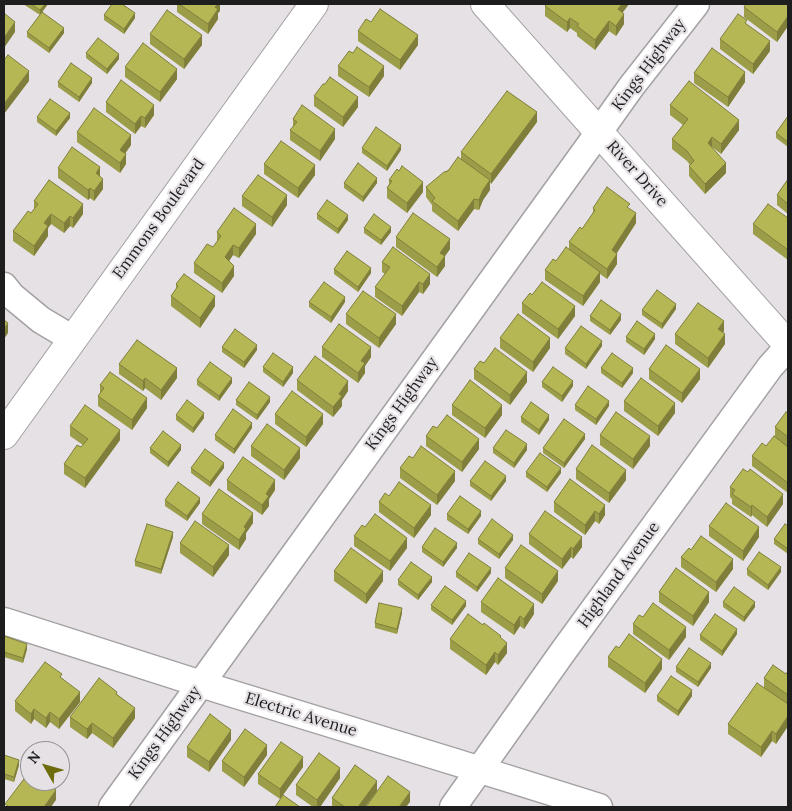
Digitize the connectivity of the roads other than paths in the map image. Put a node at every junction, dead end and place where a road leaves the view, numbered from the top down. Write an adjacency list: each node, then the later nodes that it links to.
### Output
1 (314, 4): 6 (street, Emmons Boulevard)
2 (485, 4): 4 (street, River Drive)
3 (696, 4): 4 (street, Kings Highway)
4 (598, 132): 7 (street, River Drive); 10 (street, Kings Highway)
5 (4, 286): 6 (street)
6 (72, 339): 8 (street, Emmons Boulevard)
7 (788, 346): 11 (street, Highland Avenue)
8 (4, 435)
9 (4, 621): 10 (street, Electric Avenue)
10 (200, 684): 11 (street, Electric Avenue); 12 (street, Kings Highway)
11 (480, 770): 13 (street, Highland Avenue); 14 (street, Electric Avenue)
12 (112, 807)
13 (453, 807)
14 (599, 807)

